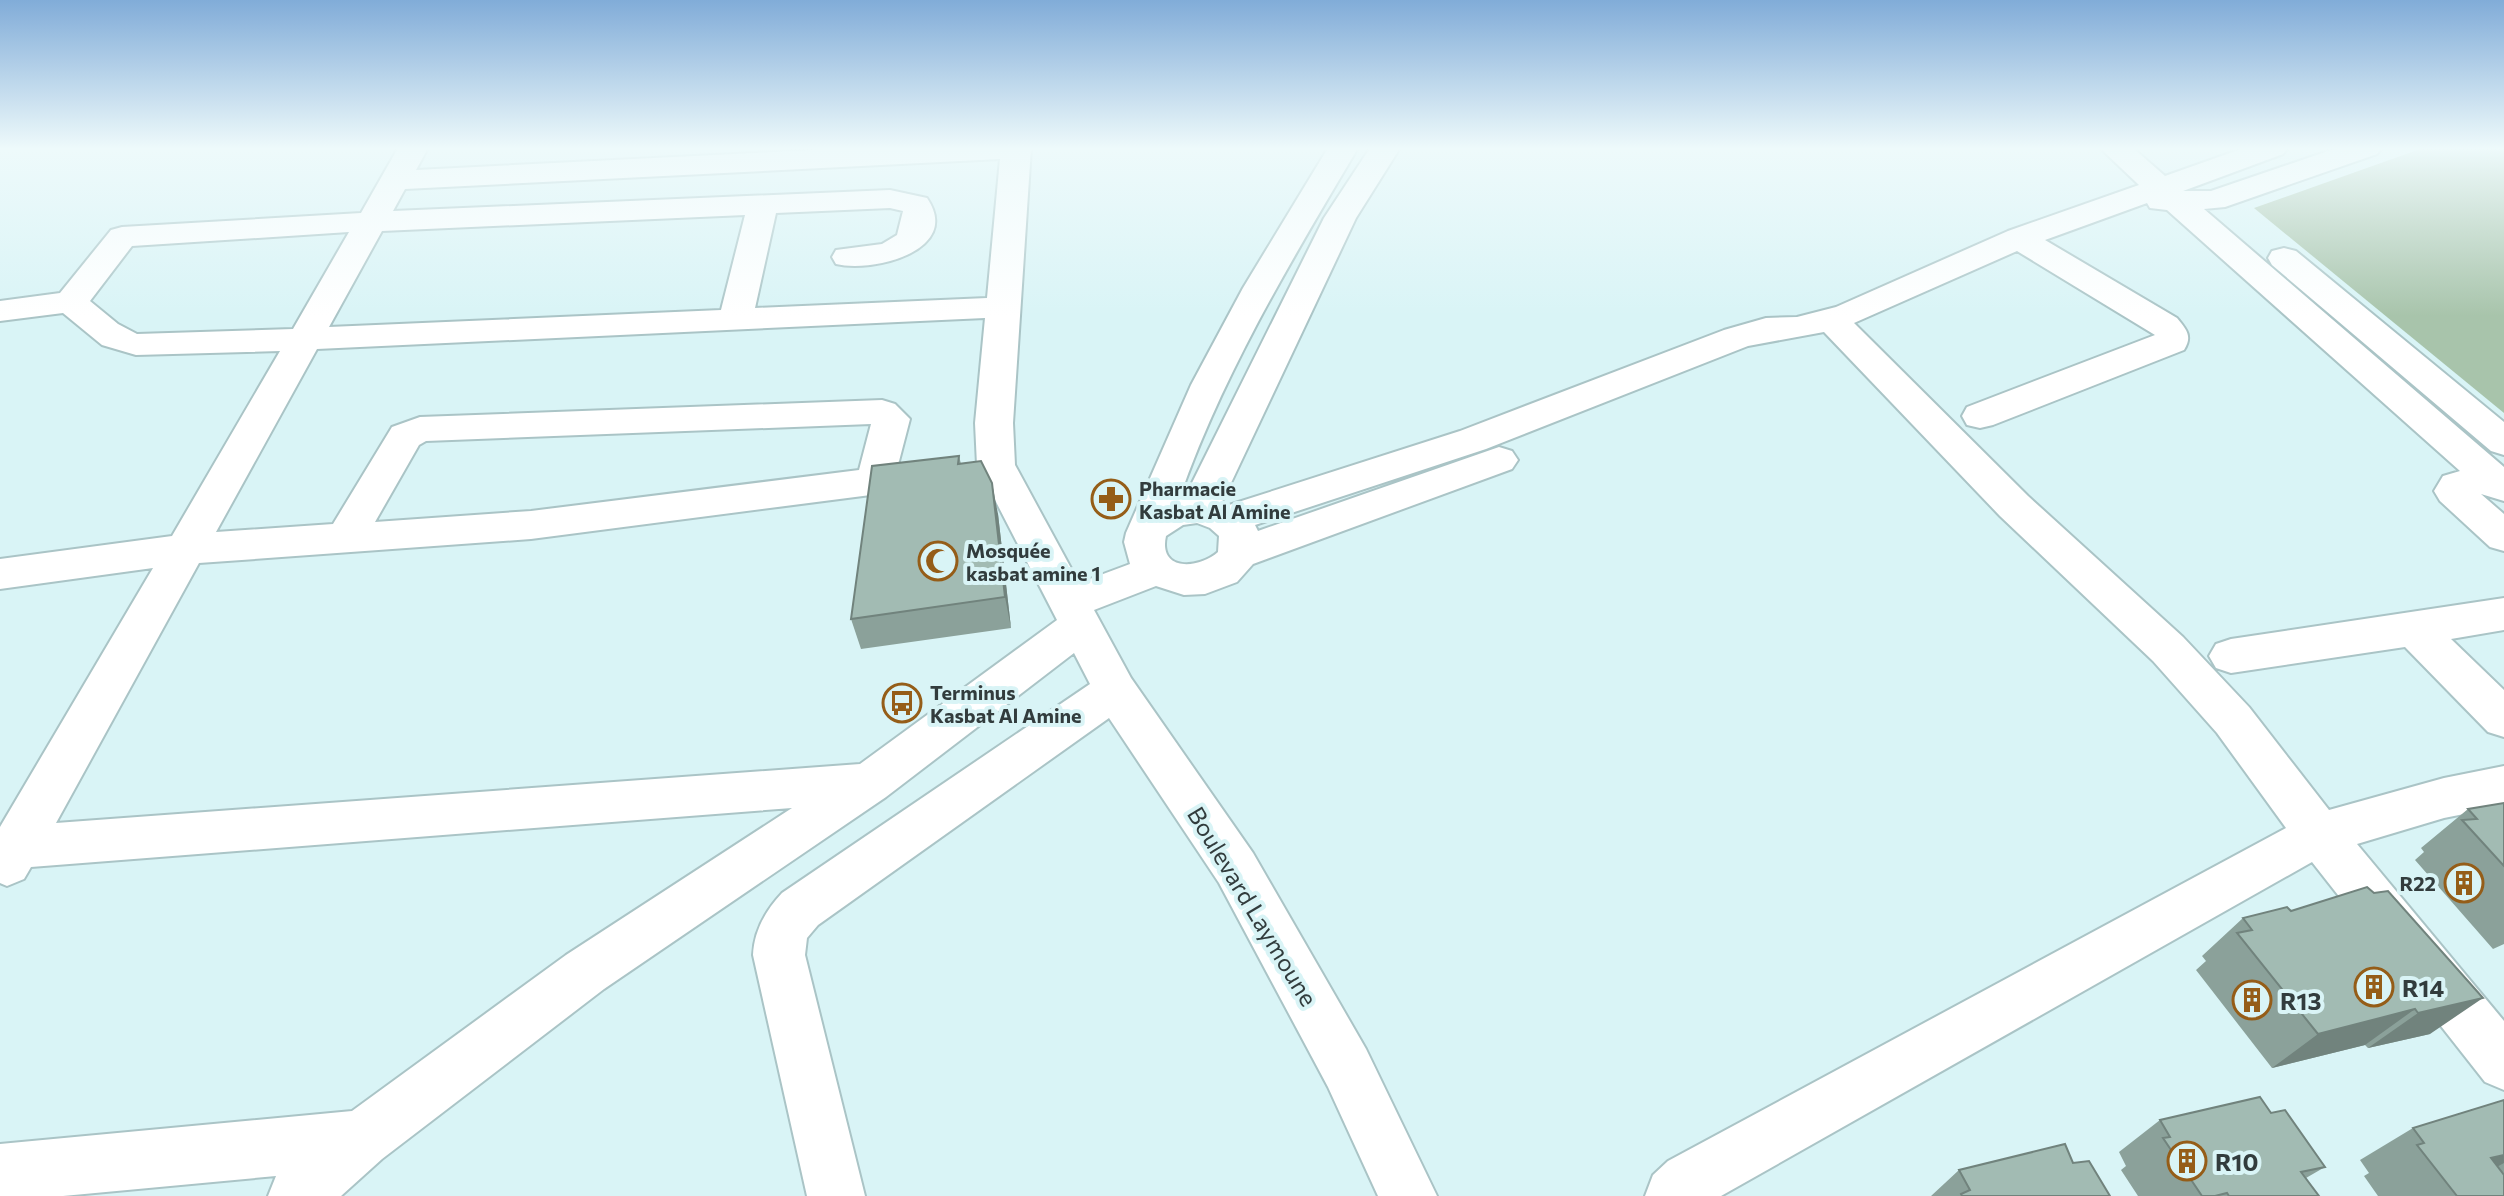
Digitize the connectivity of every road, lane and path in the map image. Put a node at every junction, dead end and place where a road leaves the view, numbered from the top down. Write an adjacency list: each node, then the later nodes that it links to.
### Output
1 (381, 204): 11 (street)
2 (763, 204): 3 (street); 11 (street); 17 (street)
3 (768, 204)
4 (911, 204): 13 (street)
5 (1012, 204): 15 (street)
6 (1309, 204): 28 (street)
7 (1349, 204): 24 (street)
8 (2111, 204): 12 (street)
9 (2218, 204): 22 (street)
10 (2219, 204): 22 (street)
11 (371, 222): 14 (street); 19 (street)
12 (2019, 238): 18 (street); 20 (street)
13 (848, 257)
14 (71, 302): 16 (street); 19 (street)
15 (1004, 307): 17 (street); 21 (street)
16 (0, 311)
17 (735, 320): 19 (street)
18 (1814, 323): 24 (street); 38 (street)
19 (303, 342): 27 (street)
20 (1980, 416)
21 (996, 465): 23 (street); 30 (street, Boulevard Laymoune)
22 (2500, 469): 25 (street)
23 (875, 482): 26 (street); 26 (street)
24 (1223, 527): 28 (street); 28 (street)
25 (2504, 537)
26 (345, 538): 27 (street)
27 (186, 549): 29 (street); 39 (street)
28 (1149, 551): 30 (street)
29 (0, 574)
30 (1067, 602): 34 (street, Boulevard Laymoune); 36 (street)
31 (2504, 614): 32 (street)
32 (2414, 629): 33 (street); 35 (street)
33 (2231, 656)
34 (1115, 690): 44 (street); 45 (street, Boulevard Laymoune)
35 (2504, 719)
36 (869, 783): 39 (street); 41 (street)
37 (2504, 786): 38 (street)
38 (2319, 834): 40 (street); 46 (street)
39 (6, 858)
40 (2504, 1063)
41 (362, 1139): 42 (street); 43 (street)
42 (0, 1173)
43 (297, 1196)
44 (836, 1196)
45 (1408, 1196)
46 (1674, 1196)

